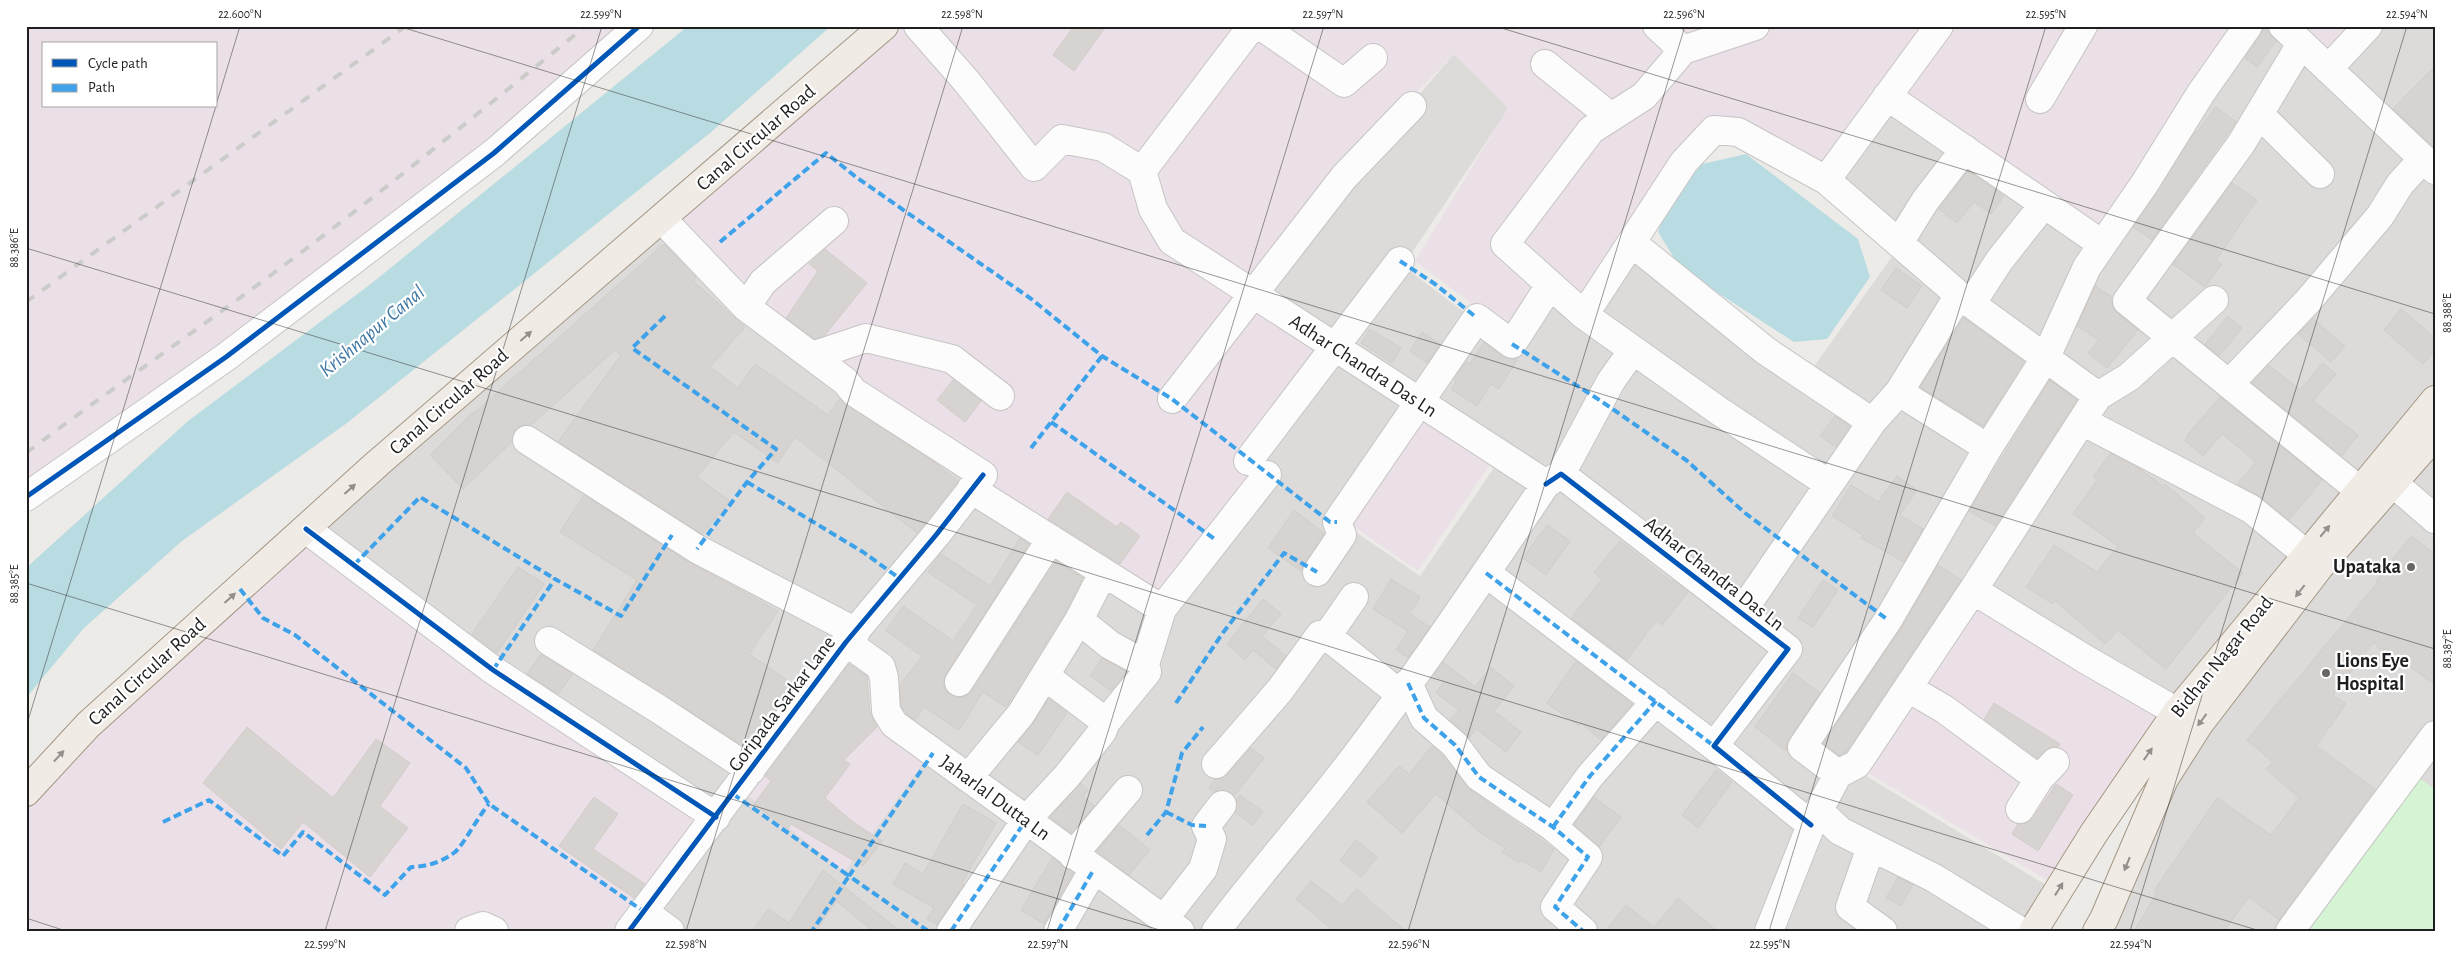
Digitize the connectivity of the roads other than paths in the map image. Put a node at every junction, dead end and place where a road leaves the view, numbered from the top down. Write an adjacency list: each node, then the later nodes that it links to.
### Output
1 (638, 26): 62 (street)
2 (884, 26): 28 (main road, Canal Circular Road)
3 (918, 26): 24 (street)
4 (1252, 26): 24 (street)
5 (1261, 26): 14 (street)
6 (1657, 26): 13 (street)
7 (1756, 26): 13 (street)
8 (1938, 26): 17 (street)
9 (2083, 26): 18 (street)
10 (2248, 26): 32 (street)
11 (2368, 26): 16 (street)
12 (2292, 35): 16 (street); 20 (street)
13 (1683, 50): 21 (street)
14 (1373, 58)
15 (1545, 64): 21 (street)
16 (2328, 69): 23 (street)
17 (1887, 96): 22 (street); 26 (street)
18 (2040, 99)
19 (1412, 106): 35 (street)
20 (2259, 114): 25 (street); 40 (street)
21 (1611, 117): 34 (street)
22 (1964, 150): 27 (street); 31 (street)
23 (2429, 164): 45 (street)
24 (1142, 171): 35 (street, Adhar Chandra Das Ln)
25 (2320, 174)
26 (1826, 180): 30 (street); 31 (street)
27 (2044, 204): 32 (street); 36 (street)
28 (662, 219): 38 (street); 64 (main road, Canal Circular Road, one-way to 28)
29 (834, 221): 38 (street)
30 (1632, 243): 39 (street); 53 (street)
31 (1899, 243): 36 (street)
32 (2102, 244): 44 (street)
33 (1400, 261): 41 (street)
34 (1550, 285): 39 (street); 51 (street)
35 (1253, 293): 41 (street, Adhar Chandra Das Ln); 49 (street)
36 (1965, 299): 44 (street); 46 (street)
37 (2214, 300): 40 (street)
38 (746, 307): 43 (street)
39 (1584, 315): 42 (street)
40 (2173, 338): 45 (street); 48 (street)
41 (1334, 348): 51 (street, Adhar Chandra Das Ln); 72 (street)
42 (1633, 350): 57 (street); 60 (street)
43 (812, 356): 47 (street); 58 (street)
44 (2046, 357): 48 (street); 56 (street)
45 (2230, 383): 61 (street)
46 (1899, 392): 53 (street); 56 (street)
47 (1000, 396)
48 (2098, 396): 52 (street)
49 (1172, 400)
50 (2435, 400): 61 (main road, Bidhan Nagar Road)
51 (1420, 403): 57 (street, Adhar Chandra Das Ln); 67 (street)
52 (2082, 421): 66 (street); 70 (street)
53 (1872, 422): 60 (street)
54 (2435, 435): 59 (main road, Bidhan Nagar Road)
55 (527, 440): 76 (street, Jaharlal Dutta Ln)
56 (1988, 448): 89 (street)
57 (1553, 479): 69 (street); 73 (street, Adhar Chandra Das Ln)
58 (977, 482): 65 (street); 76 (street, Goripada Sarkar Lane)
59 (2393, 483): 63 (street); 115 (main road, Bidhan Nagar Road, one-way to 115)
60 (1829, 484): 73 (street)
61 (2359, 490): 66 (main road, Bidhan Nagar Road, one-way to 61)
62 (26, 497)
63 (2435, 519)
64 (306, 529): 93 (main road, Canal Circular Road, one-way to 64); 96 (street)
65 (1051, 539): 68 (street); 80 (street)
66 (2306, 554): 84 (main road, Bidhan Nagar Road)
67 (1317, 572)
68 (1103, 573): 72 (street); 74 (street)
69 (1486, 573): 82 (street); 83 (street)
70 (1974, 590): 81 (street); 84 (street)
71 (1354, 598): 75 (street)
72 (1162, 609): 78 (street)
73 (1741, 613): 87 (street, Adhar Chandra Das Ln)
74 (1079, 620): 78 (street); 79 (street)
75 (1327, 636): 82 (street); 88 (street)
76 (851, 637): 90 (street, Goripada Sarkar Lane); 91 (street, Jaharlal Dutta Ln)
77 (549, 641): 90 (street)
78 (1146, 664): 85 (street)
79 (1045, 676): 85 (street); 91 (street)
80 (959, 682)
81 (1908, 688): 89 (street); 95 (street)
82 (1404, 689): 99 (street); 109 (street)
83 (1656, 701): 87 (street); 99 (street)
84 (2177, 712): 114 (main road, Bidhan Nagar Road, one-way to 84)
85 (1106, 722): 98 (street)
86 (2435, 735): 116 (street)
87 (1714, 746): 97 (street)
88 (1216, 764)
89 (1847, 769): 97 (street)
90 (751, 770): 96 (street, Goripada Sarkar Lane)
91 (968, 778): 98 (street, Jaharlal Dutta Ln)
92 (1128, 790): 101 (street)
93 (26, 792)
94 (1222, 806): 103 (street)
95 (2020, 809)
96 (716, 816): 102 (street, Goripada Sarkar Lane)
97 (1815, 818): 100 (street); 111 (street)
98 (1026, 820): 101 (street, Jaharlal Dutta Ln); 107 (street)
99 (1553, 827): 110 (street)
100 (1872, 847): 112 (street); 113 (street)
101 (1084, 862): 103 (street, Jaharlal Dutta Ln); 108 (street)
102 (636, 921): 106 (street)
103 (1172, 925)
104 (470, 931): 105 (street)
105 (494, 931)
106 (670, 931)
107 (951, 931)
108 (1058, 931)
109 (1216, 931)
110 (1583, 931)
111 (1769, 931)
112 (1883, 931)
113 (2020, 931)
114 (2033, 931)
115 (2097, 931)
116 (2290, 931)

